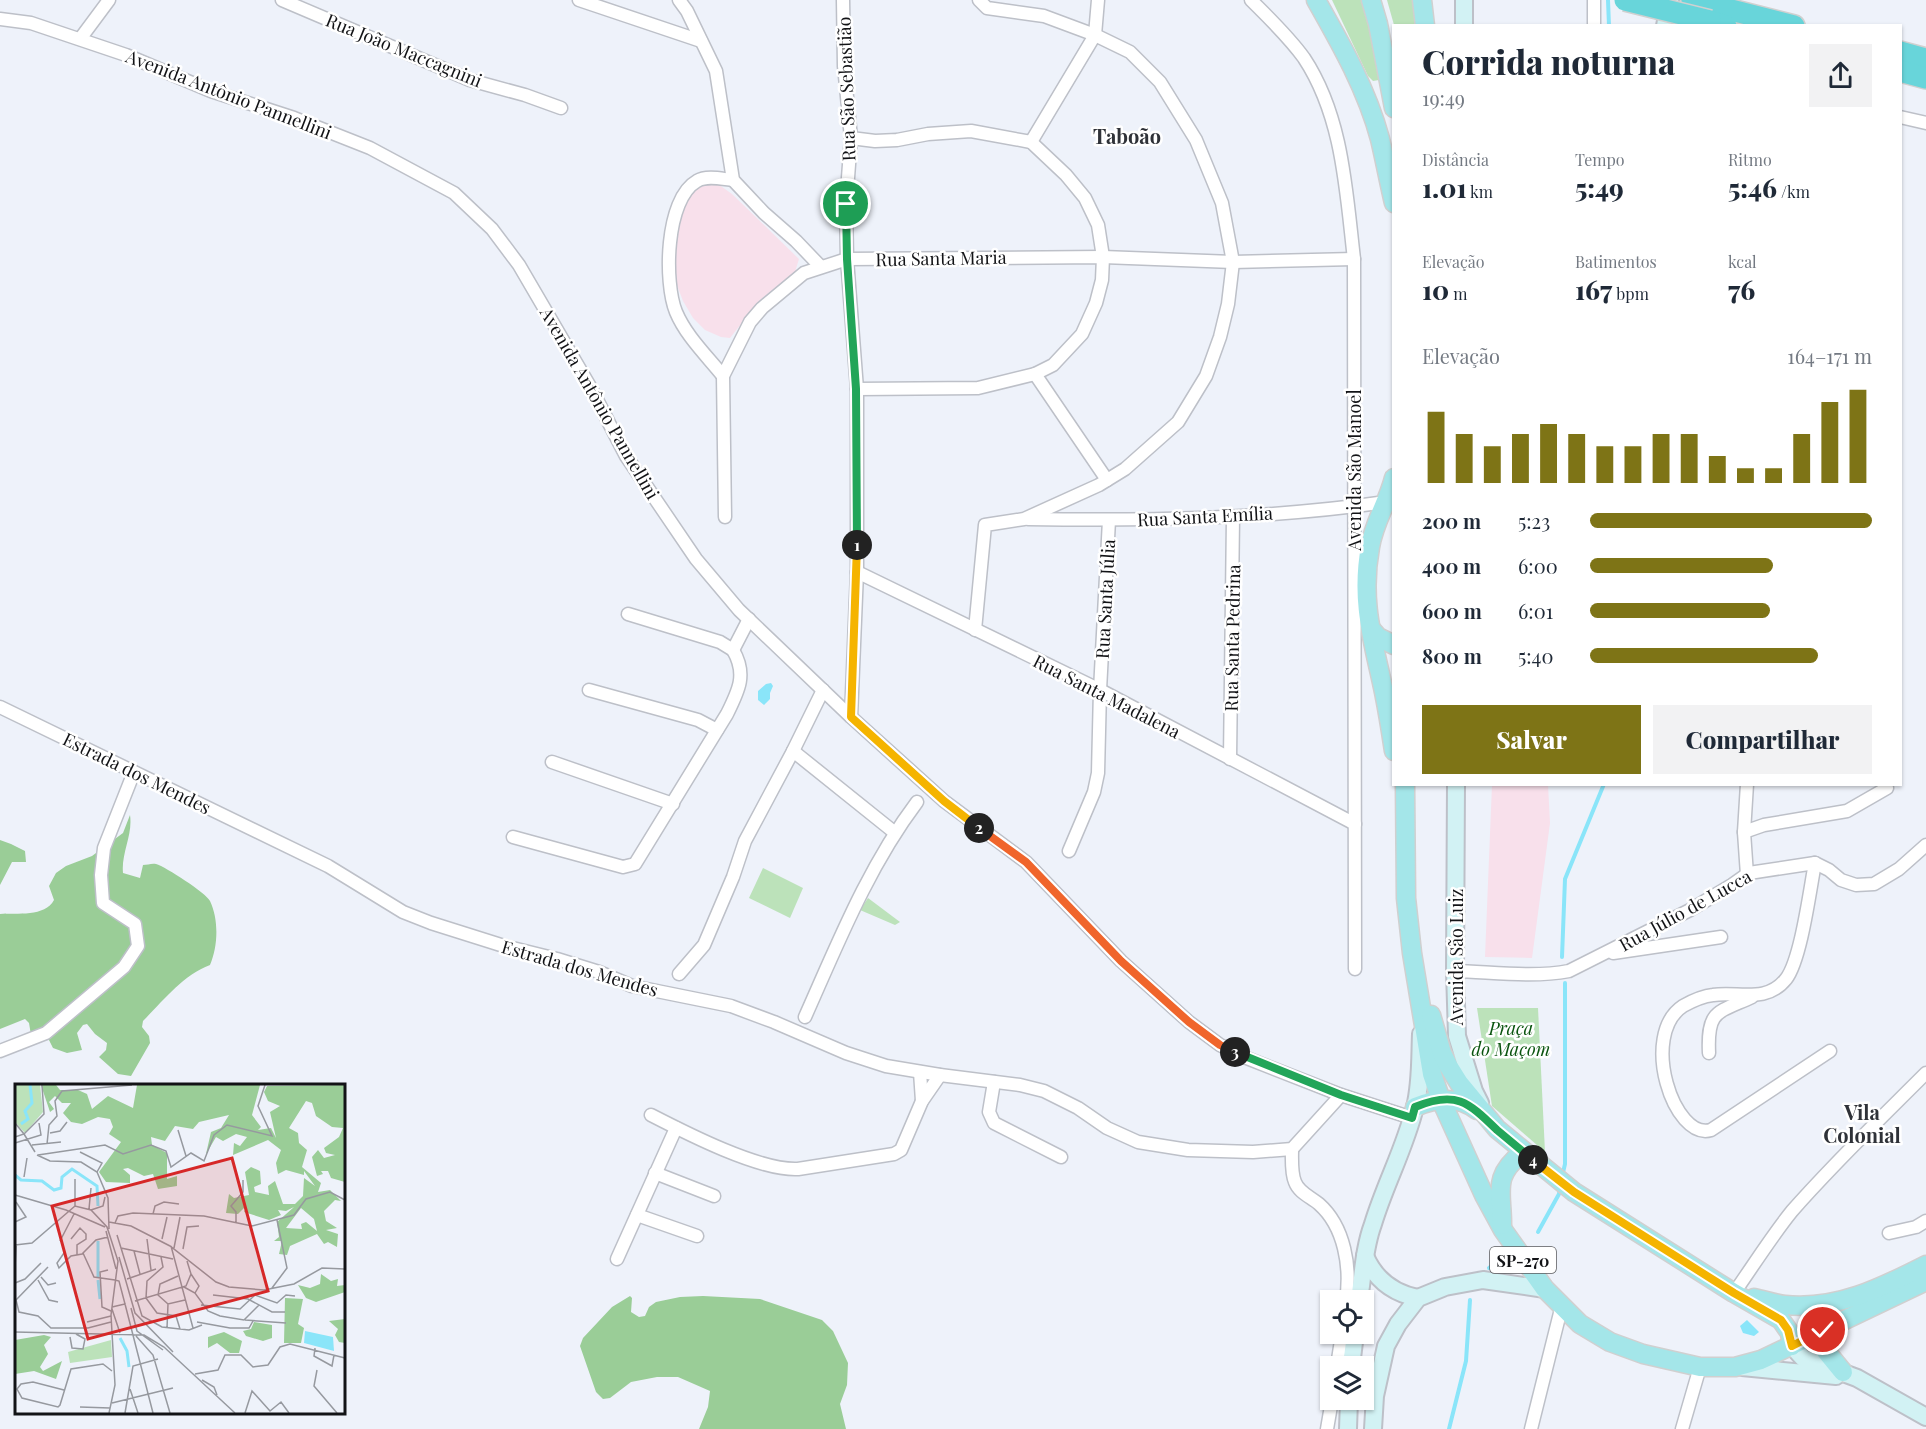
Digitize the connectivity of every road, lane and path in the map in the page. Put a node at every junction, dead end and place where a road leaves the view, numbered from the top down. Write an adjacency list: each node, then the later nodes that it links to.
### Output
1 (109, 0): 27 (street)
2 (282, 0): 34 (street, Rua João Maccagnini)
3 (579, 0): 28 (street)
4 (679, 0): 28 (street)
5 (843, 0): 37 (street, Rua São Sebastião)
6 (979, 0): 26 (street)
7 (1098, 0): 26 (street)
8 (1251, 0): 43 (street, Avenida São Manoel)
9 (1316, 0): 25 (main road)
10 (1325, 0): 25 (main road)
11 (1371, 0): 33 (main road)
12 (1422, 0): 20 (main road)
13 (1464, 0): 21 (main road)
14 (1594, 0): 22 (street)
15 (1625, 0): 18 (highway, bridge)
16 (1670, 0): 23 (main road)
17 (1692, 0): 18 (highway)
18 (1716, 17): 24 (highway)
19 (0, 20): 27 (street, Avenida Antônio Pannellini)
20 (1425, 24)
21 (1464, 24)
22 (1594, 24)
23 (1665, 24)
24 (1777, 24)
25 (1333, 30): 40 (main road)
26 (1095, 35): 38 (street); 44 (street)
27 (80, 39): 61 (street, Avenida Antônio Pannellini)
28 (701, 41): 39 (street)
29 (1902, 53): 30 (highway)
30 (1926, 59)
31 (1902, 72): 32 (highway)
32 (1926, 78)
33 (1392, 98)
34 (561, 108)
35 (1902, 117): 36 (street)
36 (1926, 123)
37 (851, 138): 38 (street); 42 (street, Rua São Sebastião)
38 (1030, 142): 41 (street)
39 (733, 180): 45 (street); 47 (street)
40 (1392, 194)
41 (1103, 257): 42 (street, Rua Santa Maria); 44 (street, Rua Santa Maria); 46 (street)
42 (847, 259): 45 (street, Rua Santa Maria); 48 (street, Rua São Sebastião)
43 (1354, 259): 44 (street, Rua Santa Maria); 52 (street, Avenida São Manoel)
44 (1233, 262): 49 (street)
45 (821, 267): 47 (street, Rua Santa Maria)
46 (1035, 374): 48 (street); 49 (street)
47 (723, 376): 53 (street, Rua Santa Maria)
48 (856, 389): 59 (street, Rua São Sebastião)
49 (1107, 480): 55 (street)
50 (1392, 484): 51 (main road)
51 (1386, 502): 52 (street, Rua Santa Emília); 58 (main road)
52 (1354, 506): 54 (street, Rua Santa Emília); 57 (street, Avenida São Manoel)
53 (725, 517)
54 (1233, 517): 56 (street, Rua Santa Emília); 74 (street, Rua Santa Pedrina)
55 (1024, 519): 56 (street, Rua Santa Emília); 63 (street)
56 (1109, 520): 68 (street, Rua Santa Júlia)
57 (1354, 522): 58 (street); 85 (street, Avenida São Manoel)
58 (1370, 547): 62 (main road)
59 (857, 572): 63 (street, Rua Santa Madalena); 70 (street, Rua São Sebastião)
60 (628, 614): 65 (street)
61 (749, 619): 65 (street); 67 (street, Avenida Antônio Pannellini)
62 (1371, 629): 64 (main road); 72 (main road)
63 (975, 630): 68 (street, Rua Santa Madalena)
64 (1392, 644)
65 (733, 650): 71 (street)
66 (590, 690): 71 (street)
67 (823, 690): 70 (street, Avenida Antônio Pannellini); 73 (street)
68 (1100, 690): 74 (street, Rua Santa Madalena); 90 (street, Rua Santa Júlia)
69 (0, 707): 76 (street, Estrada dos Mendes)
70 (851, 717): 109 (street, Avenida Antônio Pannellini)
71 (717, 730): 83 (street)
72 (1392, 740)
73 (793, 751): 86 (street); 98 (street)
74 (1230, 759): 85 (street, Rua Santa Madalena)
75 (552, 762): 83 (street)
76 (134, 772): 102 (street); 105 (street, Estrada dos Mendes)
77 (1398, 786): 84 (main road, SP-270)
78 (1405, 786): 84 (main road, SP-270)
79 (1456, 786): 96 (main road, Avenida São Luiz)
80 (1747, 786): 87 (street)
81 (1887, 788): 87 (street)
82 (916, 802): 86 (street)
83 (673, 804): 88 (street)
84 (1404, 818): 97 (main road, SP-270)
85 (1355, 824): 95 (street, Avenida São Manoel)
86 (894, 832): 100 (street)
87 (1744, 832): 92 (street)
88 (513, 837)
89 (1926, 845): 91 (street)
90 (1069, 851)
91 (1815, 863): 92 (street, Rua Júlio de Lucca); 99 (street)
92 (1746, 875): 94 (street, Rua Júlio de Lucca)
93 (1721, 937): 94 (street)
94 (1602, 955): 96 (street, Rua Júlio de Lucca)
95 (1355, 969)
96 (1455, 971): 114 (main road, Avenida São Luiz)
97 (1415, 973): 101 (main road, SP-270); 114 (main road)
98 (679, 974)
99 (1753, 997): 103 (street); 104 (street)
100 (805, 1017)
101 (1422, 1021): 110 (main road, SP-270); 112 (main road)
102 (0, 1051)
103 (1830, 1051)
104 (1708, 1053)
105 (920, 1072): 107 (street, Estrada dos Mendes); 111 (street)
106 (1926, 1074): 133 (street)
107 (940, 1075): 108 (street, Estrada dos Mendes); 111 (street)
108 (994, 1082): 116 (street, Estrada dos Mendes); 118 (street)
109 (1341, 1095): 112 (street, Avenida Antônio Pannellini); 116 (street)
110 (1441, 1100): 112 (main road); 114 (main road); 123 (main road, SP-270)
111 (922, 1101): 115 (street)
112 (1414, 1113): 126 (main road)
113 (651, 1115): 115 (street)
114 (1487, 1119): 117 (main road)
115 (676, 1128): 119 (street)
116 (1292, 1149): 131 (street)
117 (1523, 1152): 123 (main road); 133 (main road)
118 (1061, 1157)
119 (655, 1173): 120 (street); 121 (street)
120 (714, 1196)
121 (637, 1215): 125 (street); 127 (street)
122 (1926, 1221): 124 (street)
123 (1503, 1230): 130 (main road, SP-270)
124 (1889, 1233)
125 (697, 1236)
126 (1365, 1256): 132 (main road); 134 (main road)
127 (616, 1259)
128 (1926, 1265): 133 (main road)
129 (1926, 1281): 136 (main road, SP-270)
130 (1545, 1289): 134 (main road); 135 (main road, SP-270)
131 (1348, 1290)
132 (1360, 1290)
133 (1734, 1293): 137 (main road)
134 (1418, 1298): 146 (main road)
135 (1562, 1305): 139 (main road, SP-270); 147 (street)
136 (1823, 1330): 137 (main road, SP-270); 140 (main road)
137 (1792, 1346): 138 (main road, SP-270); 140 (main road)
138 (1735, 1366): 139 (main road, SP-270); 140 (main road)
139 (1701, 1367): 148 (street)
140 (1850, 1375): 143 (main road)
141 (1330, 1410): 144 (street)
142 (1349, 1410): 145 (main road)
143 (1926, 1417)
144 (1327, 1429)
145 (1348, 1429)
146 (1373, 1429)
147 (1531, 1429)
148 (1682, 1429)

